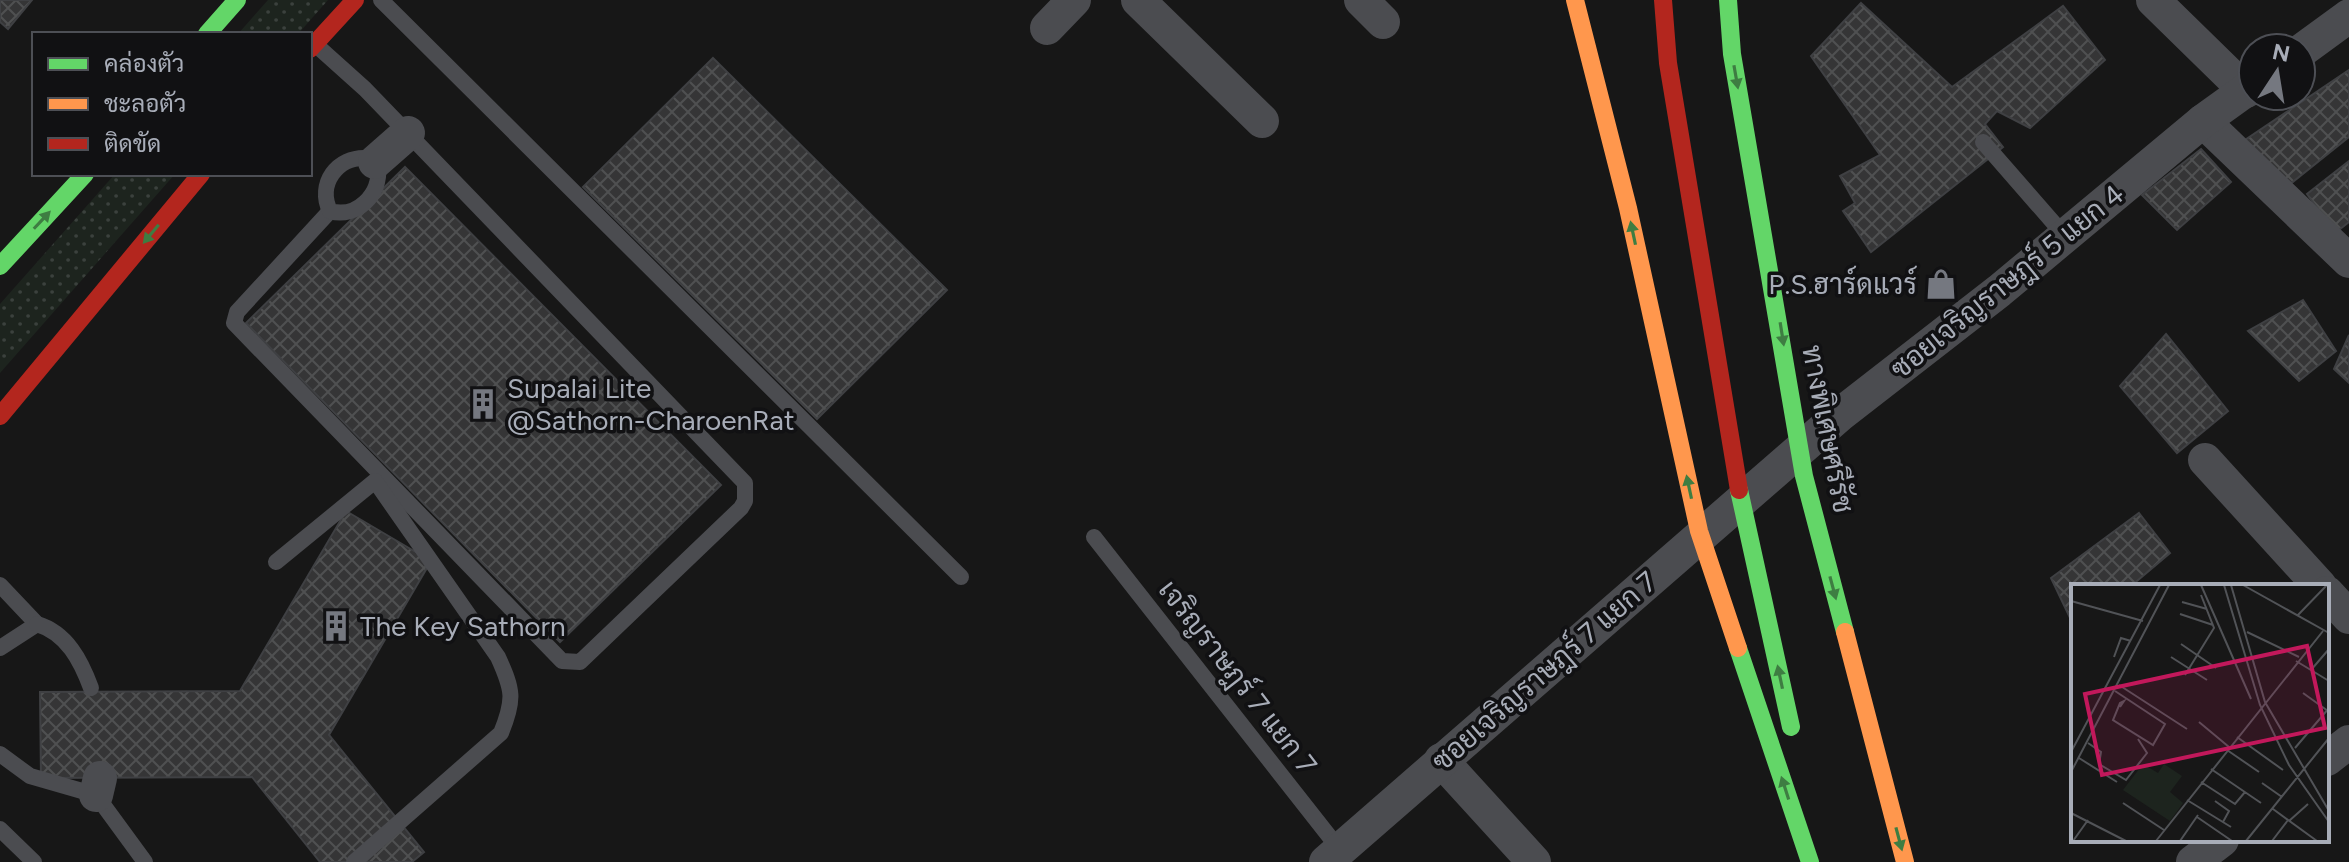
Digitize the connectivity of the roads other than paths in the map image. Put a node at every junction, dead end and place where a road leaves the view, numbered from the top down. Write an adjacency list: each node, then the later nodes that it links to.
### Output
1 (237, 0): 12 (main road)
2 (355, 0): 14 (main road)
3 (381, 0): 33 (lane)
4 (1074, 0): 11 (street)
5 (1138, 0): 17 (street)
6 (1575, 0): 54 (main road, one-way to 6, bridge)
7 (1663, 0): 42 (main road, one-way to 7, bridge)
8 (1728, 0): 56 (main road, ทางพิเศษศรีรัช, one-way to 56, bridge)
9 (2153, 0): 15 (street)
10 (2349, 16): 13 (street)
11 (1047, 28)
12 (209, 32)
13 (2317, 39)
14 (312, 46): 19 (lane)
15 (2237, 77)
16 (2237, 97): 18 (street, ซอยเจริญราษฎร์ 5 แยก 4)
17 (1262, 121)
18 (2203, 121): 25 (street, ซอยเจริญราษฎร์ 5 แยก 4); 26 (street)
19 (408, 133): 21 (street); 24 (lane)
20 (1983, 142): 25 (lane)
21 (375, 162): 24 (lane); 24 (lane)
22 (83, 176): 27 (main road, one-way to 22)
23 (199, 176): 28 (main road, one-way to 28)
24 (330, 211)
25 (2065, 236): 30 (street, ซอยเจริญราษฎร์ 5 แยก 4)
26 (2345, 249)
27 (0, 266)
28 (0, 416)
29 (2205, 460): 34 (street)
30 (1763, 481): 45 (street, ซอยเจริญราษฎร์ 7 แยก 7)
31 (1094, 537): 49 (lane, เจริญราษฎร์ 7 แยก 7)
32 (276, 562): 52 (lane)
33 (961, 577)
34 (2318, 584)
35 (0, 585): 38 (lane)
36 (2329, 595): 37 (street)
37 (2349, 617)
38 (37, 624): 39 (lane); 40 (lane)
39 (0, 648)
40 (91, 688)
41 (2349, 742): 44 (street)
42 (1795, 747)
43 (0, 754): 51 (lane)
44 (2329, 757)
45 (1441, 760): 49 (street, ซอยเจริญราษฎร์ 7 แยก 7); 53 (street)
46 (1802, 776): 55 (main road)
47 (0, 829): 50 (lane)
48 (2219, 842): 57 (street)
49 (1333, 856)
50 (34, 862)
51 (145, 862)
52 (354, 862)
53 (1534, 862)
54 (1810, 862)
55 (1821, 862)
56 (1905, 862)
57 (2193, 862)

